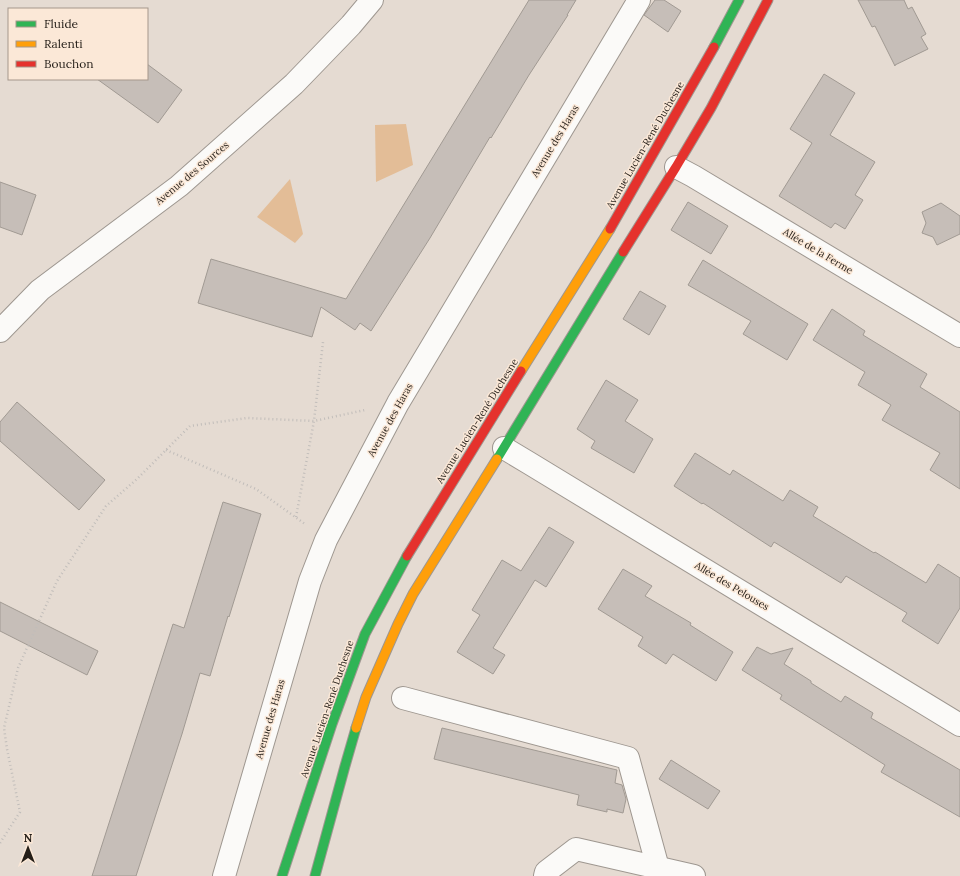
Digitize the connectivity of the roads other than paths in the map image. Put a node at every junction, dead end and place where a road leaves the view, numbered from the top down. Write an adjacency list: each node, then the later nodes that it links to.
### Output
1 (372, 0): 6 (street, Avenue des Sources)
2 (639, 0): 12 (street, Avenue des Haras)
3 (738, 0): 13 (main road, Avenue Lucien-René Duchesne)
4 (768, 0): 5 (main road)
5 (676, 167): 7 (street, Allée de la Ferme); 8 (main road)
6 (0, 330)
7 (960, 336)
8 (504, 448): 10 (street, Allée des Pelouses); 14 (main road)
9 (403, 698): 11 (street)
10 (960, 725)
11 (658, 868): 15 (street); 16 (street)
12 (224, 876)
13 (282, 876)
14 (315, 876)
15 (545, 876)
16 (694, 876)

